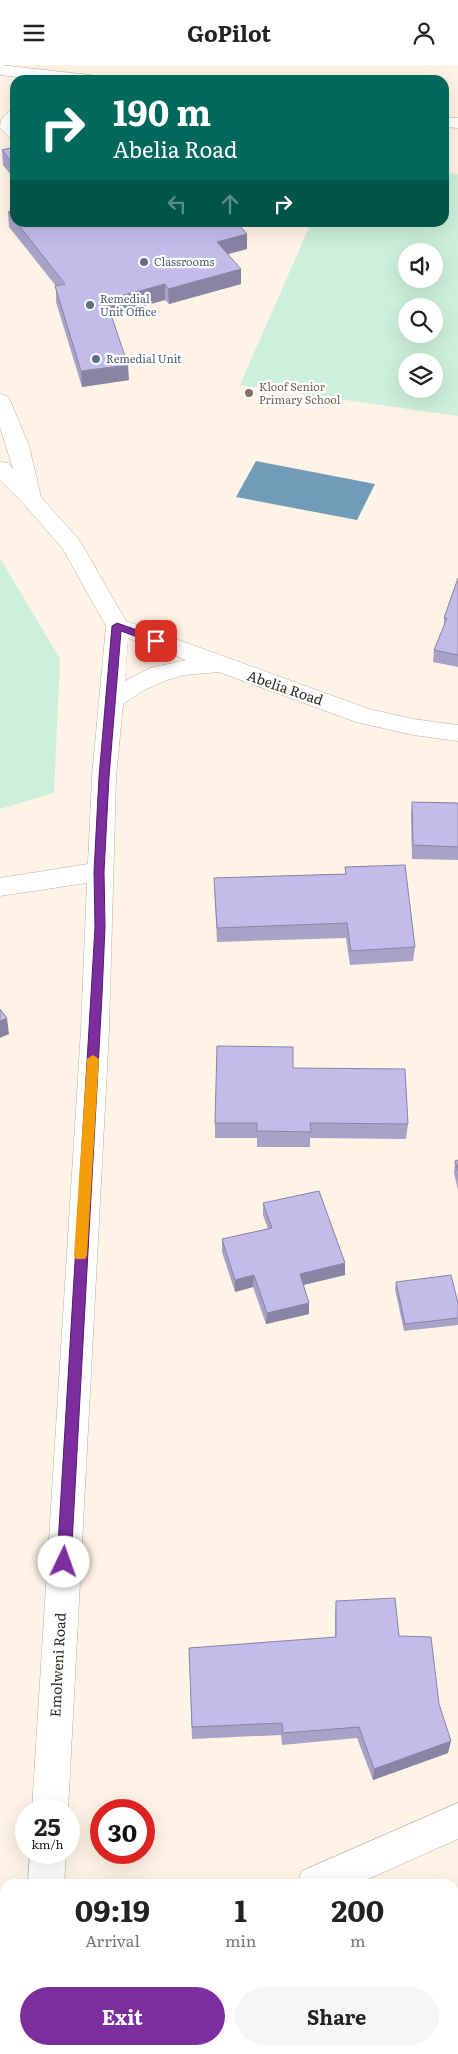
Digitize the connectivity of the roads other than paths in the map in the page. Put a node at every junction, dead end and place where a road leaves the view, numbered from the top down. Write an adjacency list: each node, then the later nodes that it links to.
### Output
1 (0, 70): 2 (street)
2 (31, 75)
3 (0, 400): 4 (street)
4 (24, 467): 5 (street); 6 (street)
5 (0, 469): 6 (street)
6 (31, 498): 7 (street)
7 (117, 626): 8 (street, Abelia Road); 9 (street, Emolweni Road)
8 (224, 666): 9 (street); 10 (street, Abelia Road)
9 (112, 700): 11 (street, Emolweni Road)
10 (458, 733)
11 (99, 872): 12 (street); 13 (street, Emolweni Road)
12 (0, 887)
13 (51, 1799)
14 (458, 1821): 17 (street)
15 (47, 1864): 16 (street)
16 (46, 1879)
17 (327, 1879)

